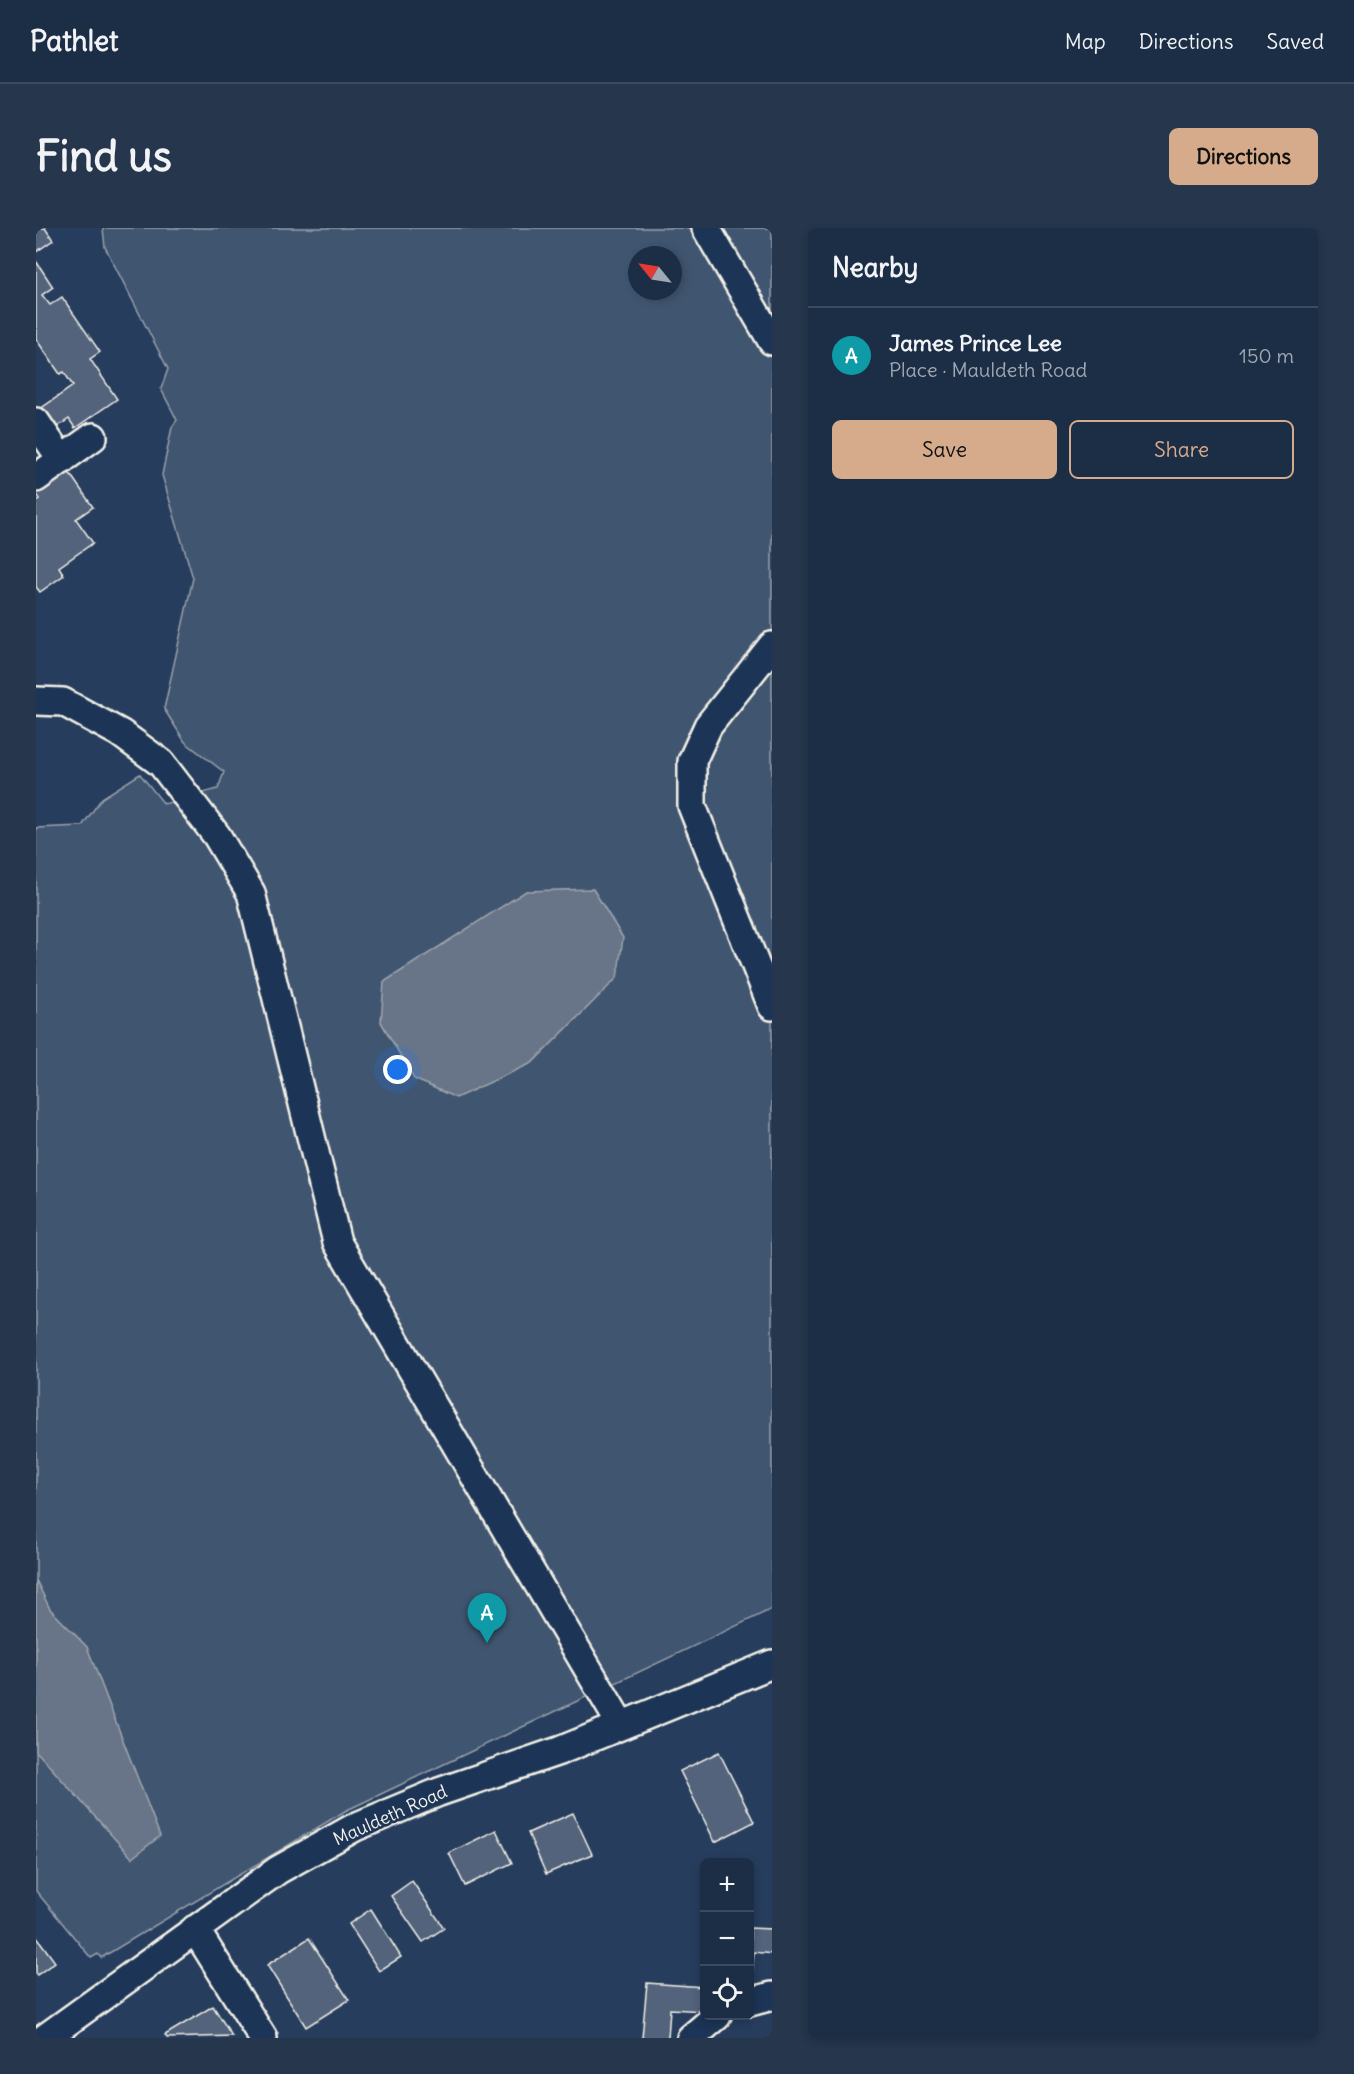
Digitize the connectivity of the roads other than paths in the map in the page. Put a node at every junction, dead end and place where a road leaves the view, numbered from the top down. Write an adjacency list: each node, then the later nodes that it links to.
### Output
1 (706, 228): 2 (street)
2 (772, 341)
3 (36, 422): 5 (street)
4 (93, 437): 5 (street)
5 (62, 460): 6 (street)
6 (36, 478)
7 (772, 646): 9 (street)
8 (36, 701): 11 (street)
9 (772, 1006)
10 (772, 1664): 11 (street, Mauldeth Road)
11 (621, 1725): 12 (street, Mauldeth Road)
12 (195, 1929): 16 (street, Mauldeth Road); 17 (street)
13 (772, 1996): 14 (street)
14 (754, 2001)
15 (712, 2020): 18 (street)
16 (45, 2038)
17 (263, 2038)
18 (691, 2038)

